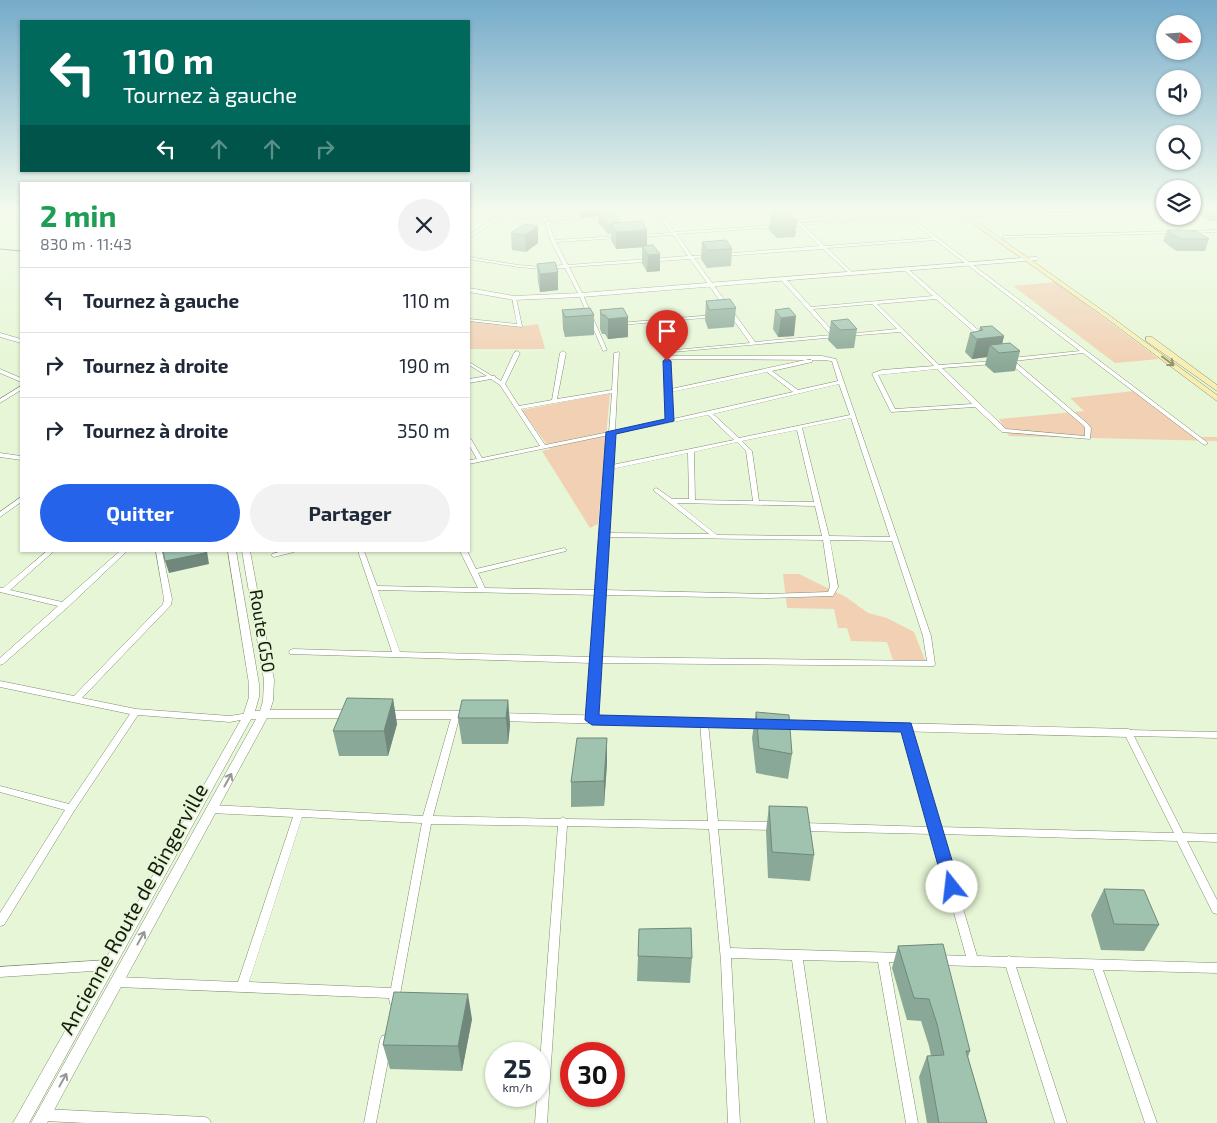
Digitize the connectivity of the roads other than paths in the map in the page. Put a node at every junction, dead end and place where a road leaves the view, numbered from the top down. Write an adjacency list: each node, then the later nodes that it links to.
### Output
1 (502, 263): 9 (street)
2 (606, 263): 9 (street)
3 (694, 263): 13 (street)
4 (839, 263): 11 (street)
5 (975, 263): 8 (street)
6 (1033, 263): 54 (main road, one-way to 54)
7 (1042, 263): 49 (main road)
8 (968, 264): 10 (street); 33 (street)
9 (566, 266): 15 (street)
10 (905, 269): 11 (street); 16 (street)
11 (850, 274): 12 (street)
12 (783, 279): 13 (street); 19 (street)
13 (710, 284): 15 (street); 20 (street)
14 (470, 290): 17 (street)
15 (581, 295): 17 (street); 24 (street)
16 (938, 297): 18 (street); 29 (street)
17 (514, 298): 21 (street)
18 (874, 302): 19 (street); 25 (street)
19 (811, 308): 27 (street)
20 (732, 314): 22 (street); 30 (street)
21 (470, 320)
22 (615, 324)
23 (605, 325): 24 (street)
24 (595, 326): 31 (street)
25 (902, 330): 27 (street); 41 (street)
26 (0, 335): 28 (street)
27 (835, 336): 30 (street)
28 (20, 341)
29 (988, 341)
30 (753, 343): 32 (street)
31 (605, 350)
32 (675, 351)
33 (1082, 352): 39 (street); 66 (street)
34 (517, 353): 48 (street)
35 (564, 353): 56 (street)
36 (617, 354): 51 (street)
37 (1003, 354): 39 (street)
38 (822, 358): 42 (street); 47 (street); 52 (street)
39 (1010, 360): 41 (street); 57 (street)
40 (470, 364): 44 (street)
41 (940, 367): 57 (street); 57 (street)
42 (769, 370): 52 (street); 53 (street)
43 (0, 371): 45 (street)
44 (493, 377): 46 (street); 48 (street)
45 (20, 380)
46 (470, 381)
47 (841, 382): 53 (street); 60 (street)
48 (502, 384): 58 (street)
49 (1217, 388)
50 (20, 389): 55 (street)
51 (614, 390): 56 (street); 63 (street)
52 (668, 391): 61 (street)
53 (797, 392): 59 (street)
54 (1217, 399)
55 (0, 401)
56 (554, 402): 58 (street)
57 (976, 405)
58 (517, 408): 67 (street)
59 (709, 412): 61 (street); 64 (street)
60 (853, 416): 62 (street); 84 (street)
61 (670, 421): 63 (street)
62 (799, 427): 64 (street); 79 (street)
63 (611, 432): 67 (street); 73 (street)
64 (740, 440): 68 (street); 78 (street)
65 (470, 442): 71 (street)
66 (1205, 443)
67 (542, 445): 71 (street)
68 (691, 450): 73 (street); 77 (street)
69 (0, 454): 70 (street)
70 (20, 458)
71 (480, 459): 72 (street)
72 (470, 462)
73 (608, 468): 81 (street)
74 (656, 490): 76 (street)
75 (20, 500): 80 (street)
76 (671, 501): 77 (street); 82 (street)
77 (692, 502): 78 (street)
78 (756, 502): 79 (street)
79 (817, 504): 83 (street)
80 (0, 515)
81 (605, 536): 82 (street); 99 (street)
82 (716, 537): 83 (street)
83 (826, 538): 84 (street); 99 (street)
84 (894, 540): 103 (street)
85 (564, 550): 95 (street)
86 (50, 552): 97 (street)
87 (123, 552): 100 (street)
88 (159, 552): 106 (street)
89 (232, 552): 110 (street, Route G50)
90 (246, 552): 108 (street, Route G50)
91 (288, 552): 94 (street)
92 (361, 552): 96 (street)
93 (463, 552): 95 (street)
94 (274, 555)
95 (473, 572): 98 (street)
96 (375, 588): 98 (street); 102 (street)
97 (2, 591): 100 (street)
98 (483, 591): 99 (street)
99 (601, 593): 103 (street)
100 (65, 605): 104 (street)
101 (293, 652): 102 (street)
102 (397, 654): 103 (street)
103 (596, 660): 111 (street)
104 (0, 662)
105 (0, 684): 106 (street)
106 (76, 699): 107 (street)
107 (136, 712): 110 (street); 117 (street)
108 (264, 714): 109 (street); 110 (street); 118 (street, Ancienne Route de Bingerville, one-way to 108)
109 (456, 715): 111 (street); 120 (street)
110 (248, 716): 134 (street, Ancienne Route de Bingerville)
111 (592, 720): 112 (street)
112 (704, 722): 113 (street); 122 (street)
113 (906, 727): 114 (street); 123 (street)
114 (1128, 733): 115 (street); 124 (street)
115 (1217, 735)
116 (0, 789): 117 (street)
117 (70, 808): 127 (street)
118 (211, 809): 119 (street); 137 (street, Ancienne Route de Bingerville, one-way to 118)
119 (298, 815): 120 (street); 138 (street)
120 (427, 820): 121 (street); 139 (street)
121 (563, 821): 122 (street); 146 (street)
122 (712, 824): 123 (street); 128 (street)
123 (936, 831): 124 (street); 131 (street)
124 (1181, 837): 125 (street); 126 (street)
125 (1217, 838)
126 (1217, 910)
127 (0, 922)
128 (725, 953): 129 (street); 147 (street)
129 (797, 955): 130 (street); 148 (street)
130 (883, 958): 131 (street); 149 (street)
131 (973, 961): 132 (street)
132 (1009, 961): 133 (street); 150 (street)
133 (1096, 964): 135 (street); 151 (street)
134 (108, 965): 136 (street); 143 (street, Ancienne Route de Bingerville)
135 (1217, 968)
136 (0, 972)
137 (117, 982): 138 (street); 142 (street, Ancienne Route de Bingerville, one-way to 137)
138 (242, 986): 139 (street)
139 (395, 993): 140 (street)
140 (392, 1012)
141 (388, 1030): 145 (street)
142 (41, 1119): 144 (street)
143 (21, 1123)
144 (205, 1123)
145 (370, 1123)
146 (541, 1123)
147 (734, 1123)
148 (821, 1123)
149 (912, 1123)
150 (1061, 1123)
151 (1151, 1123)

